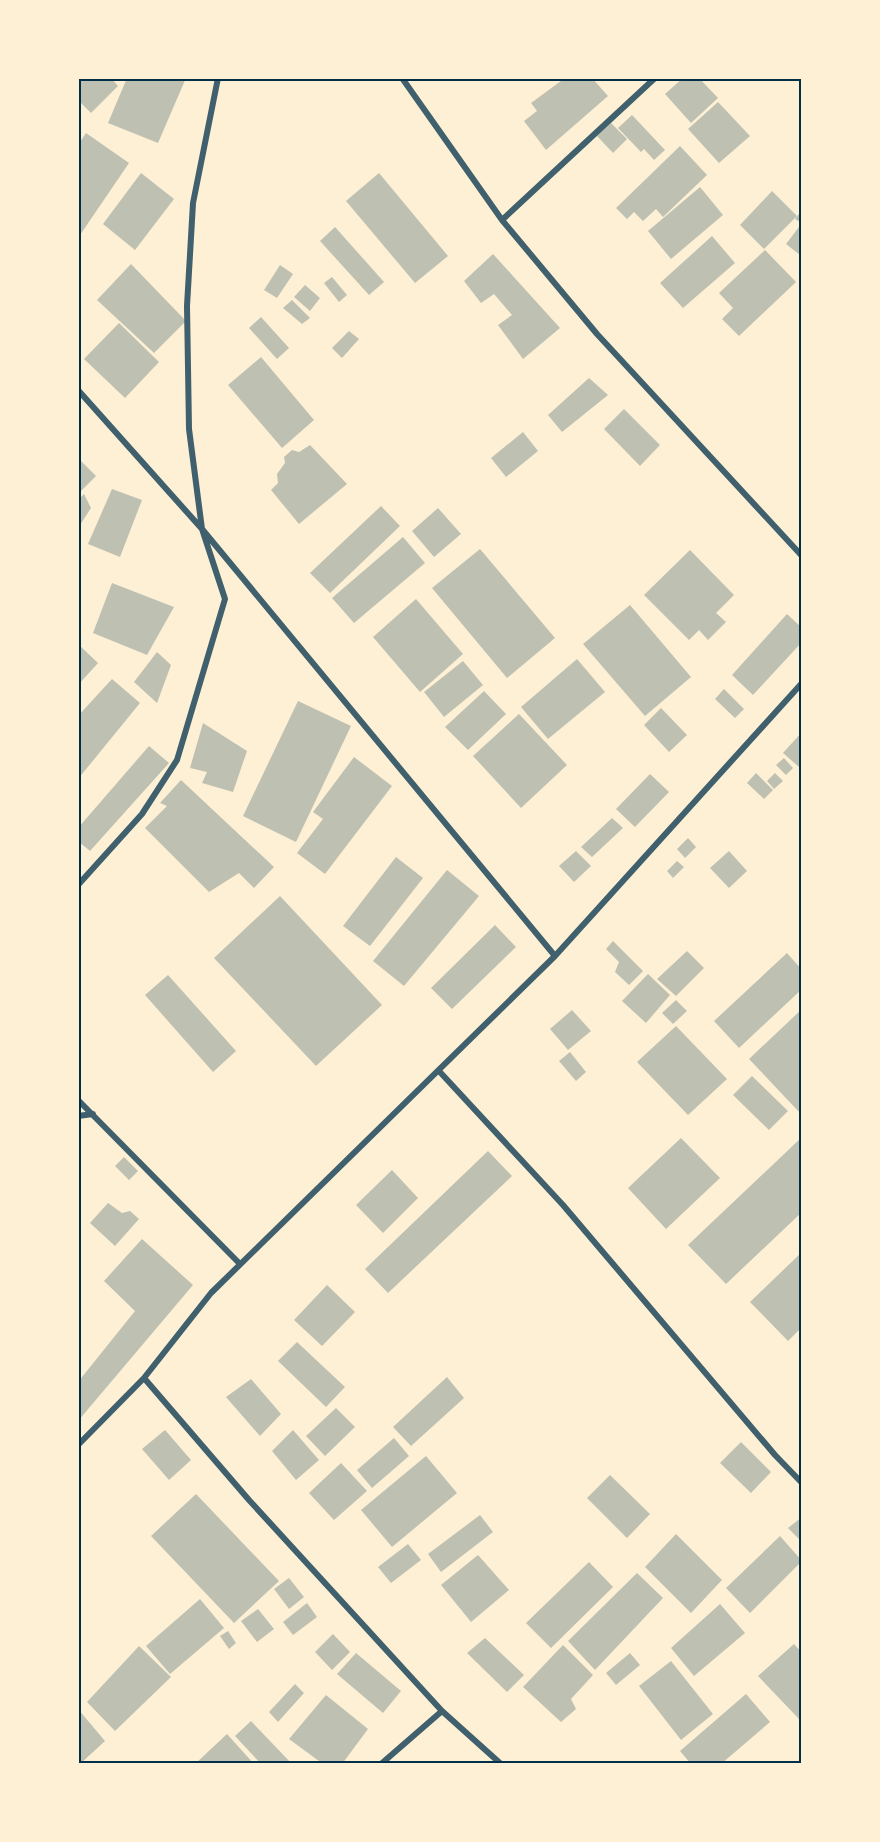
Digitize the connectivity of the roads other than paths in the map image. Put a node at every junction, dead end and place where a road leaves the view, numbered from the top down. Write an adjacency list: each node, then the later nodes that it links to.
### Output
1 (218, 78): 6 (street)
2 (402, 78): 4 (street)
3 (654, 78): 4 (street)
4 (502, 220): 7 (street)
5 (78, 390): 6 (street)
6 (202, 529): 9 (street); 10 (street)
7 (802, 556)
8 (802, 683): 10 (street)
9 (78, 885)
10 (555, 956): 11 (street)
11 (439, 1071): 15 (street); 18 (street)
12 (78, 1100): 13 (street)
13 (93, 1114): 14 (street); 15 (street)
14 (78, 1116)
15 (240, 1264): 16 (street)
16 (144, 1378): 17 (street); 19 (street)
17 (78, 1445)
18 (802, 1483)
19 (442, 1711): 20 (street); 21 (street)
20 (381, 1764)
21 (501, 1764)

